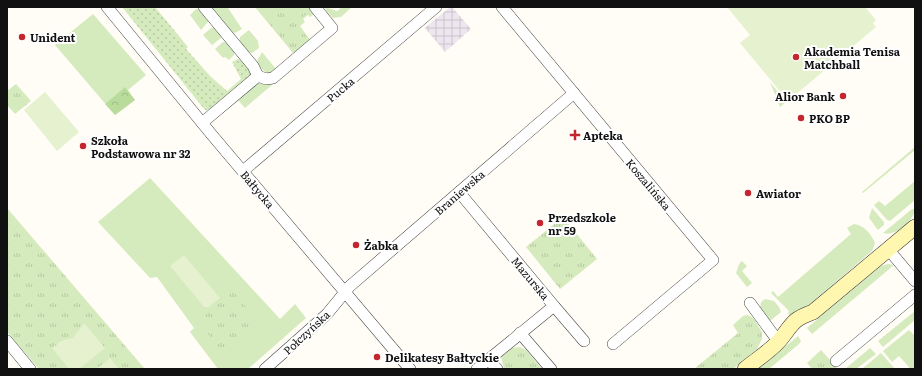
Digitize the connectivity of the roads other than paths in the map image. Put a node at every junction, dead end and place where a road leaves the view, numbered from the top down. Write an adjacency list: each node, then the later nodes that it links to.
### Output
1 (107, 7): 8 (street, Bałtycka)
2 (204, 7): 6 (street)
3 (315, 7): 6 (street)
4 (436, 7): 9 (street, Pucka)
5 (502, 7): 7 (street, Koszalińska)
6 (258, 76): 8 (street)
7 (574, 93): 10 (street, Braniewska); 22 (street, Koszalińska)
8 (202, 123): 9 (street, Bałtycka)
9 (243, 171): 14 (street, Bałtycka)
10 (459, 192): 14 (street, Braniewska); 17 (street, Mazurska)
11 (915, 227): 12 (street)
12 (888, 249): 13 (street); 21 (street)
13 (915, 281)
14 (344, 292): 26 (street, Połczyńska); 27 (street, Bałtycka)
15 (915, 295): 24 (street)
16 (750, 303): 21 (street)
17 (554, 306): 18 (street, Mazurska); 20 (street)
18 (520, 333): 23 (street, Mazurska); 30 (street)
19 (7, 340): 25 (street)
20 (584, 341)
21 (778, 341): 31 (street)
22 (613, 344)
23 (489, 360): 28 (street, Mazurska); 29 (street)
24 (836, 361)
25 (30, 369)
26 (265, 369)
27 (410, 369)
28 (477, 369)
29 (497, 369)
30 (551, 369)
31 (745, 369)

